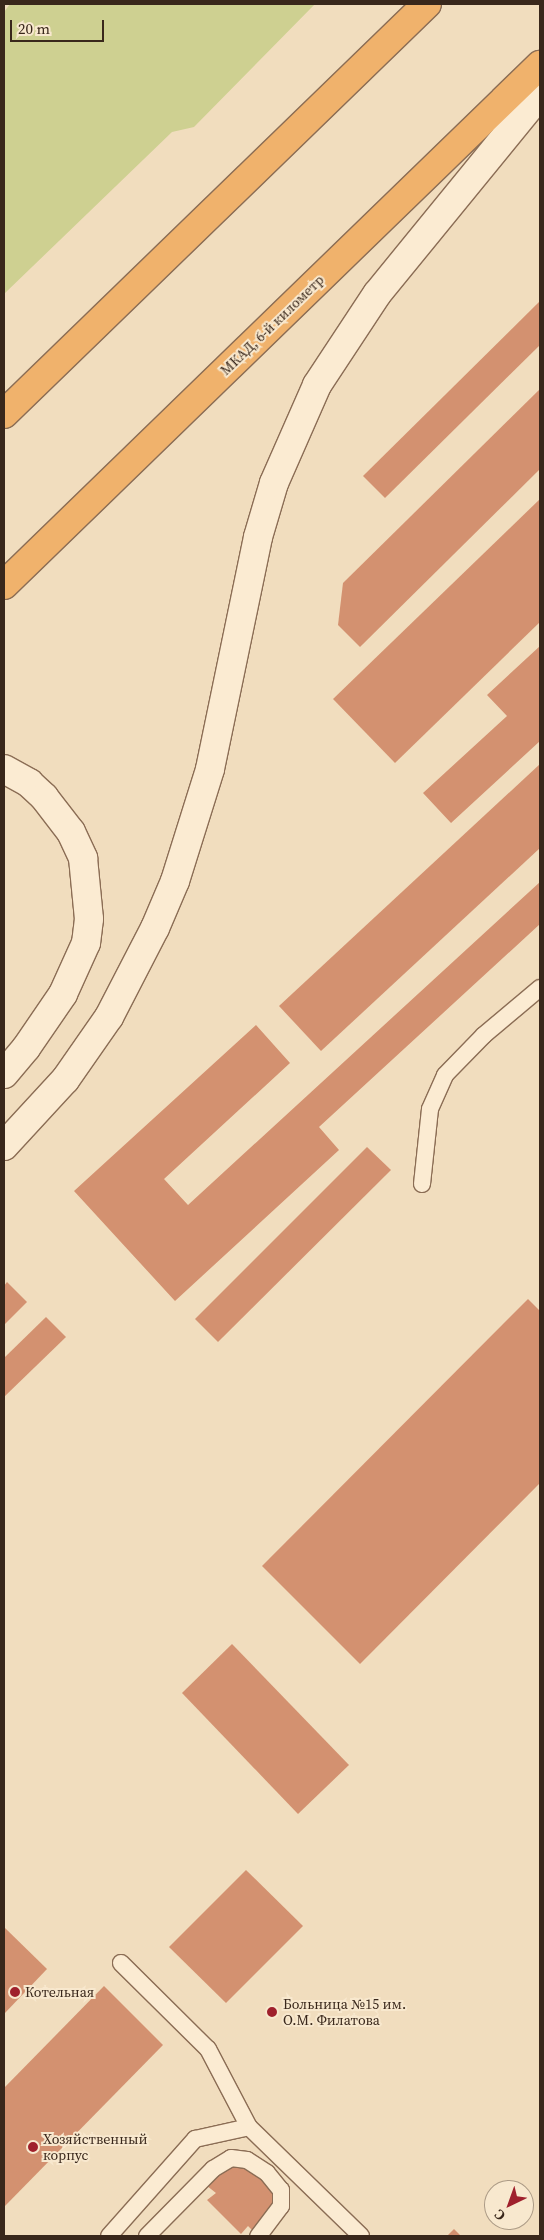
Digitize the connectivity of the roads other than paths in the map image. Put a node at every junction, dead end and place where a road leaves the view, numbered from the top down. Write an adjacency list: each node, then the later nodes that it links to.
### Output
1 (427, 4): 4 (highway)
2 (540, 65): 5 (highway, МКАД, 6-й километр)
3 (540, 94): 9 (main road)
4 (4, 414)
5 (4, 585)
6 (4, 769): 8 (main road)
7 (540, 988): 10 (lane)
8 (4, 1074)
9 (4, 1146)
10 (422, 1184)
11 (121, 1963): 12 (lane)
12 (249, 2126): 13 (lane); 16 (lane)
13 (109, 2236)
14 (147, 2236): 15 (lane)
15 (258, 2236)
16 (361, 2236)

